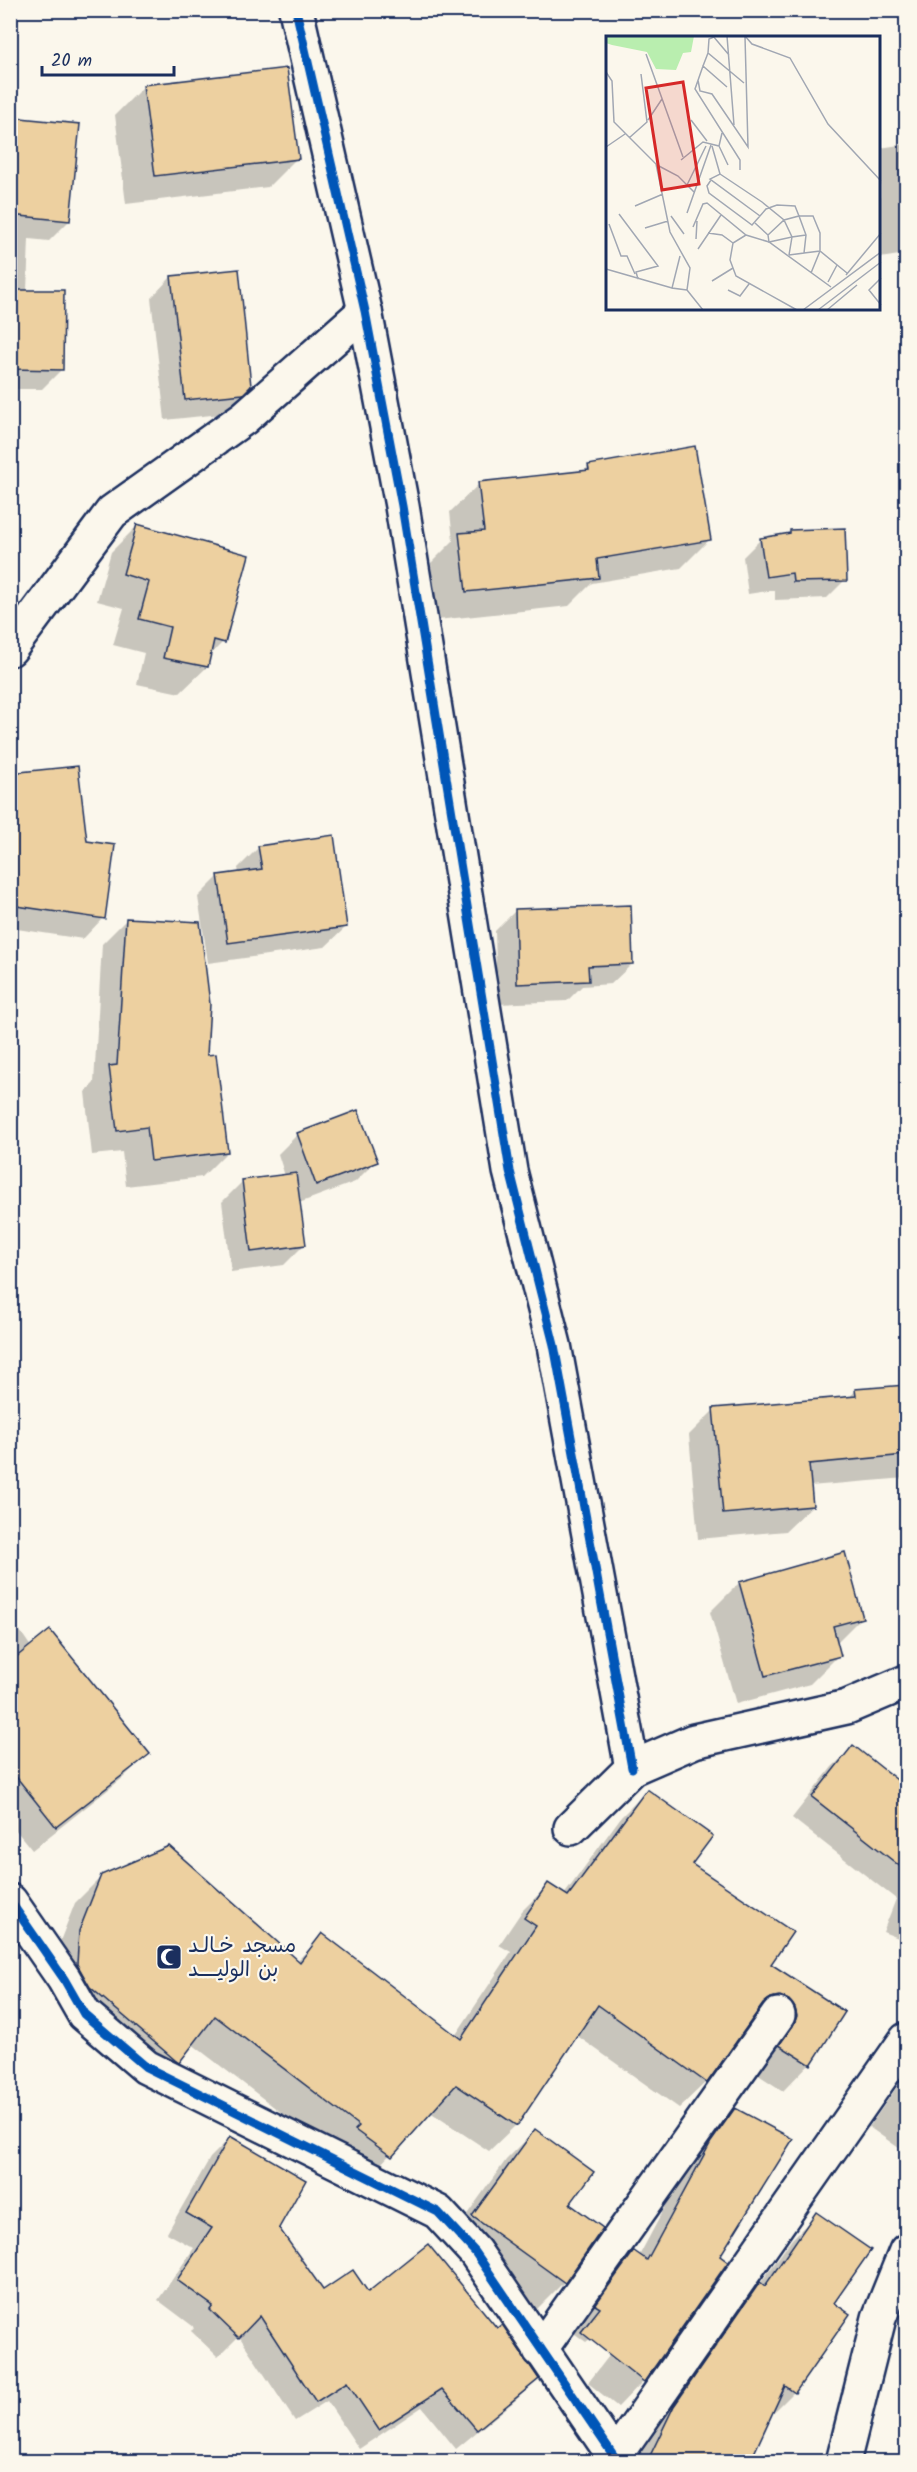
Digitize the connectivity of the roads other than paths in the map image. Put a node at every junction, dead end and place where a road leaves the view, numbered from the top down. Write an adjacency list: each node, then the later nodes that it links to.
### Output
1 (296, 10): 2 (street)
2 (365, 311): 3 (street); 5 (street)
3 (10, 649)
4 (906, 1682): 5 (street)
5 (632, 1768): 6 (street)
6 (571, 1828)
7 (10, 1901): 11 (street)
8 (778, 2015): 11 (street)
9 (906, 2040): 12 (street)
10 (906, 2251): 13 (street)
11 (540, 2350): 12 (street)
12 (617, 2459)
13 (843, 2462)

